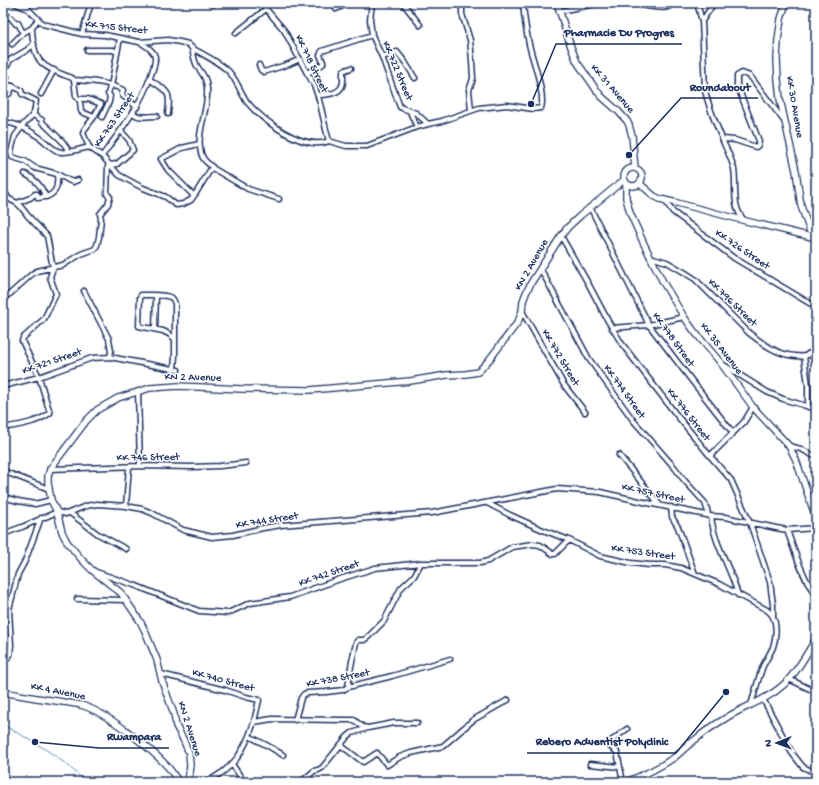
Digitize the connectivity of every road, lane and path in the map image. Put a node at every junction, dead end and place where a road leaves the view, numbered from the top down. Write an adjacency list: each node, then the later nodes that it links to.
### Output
1 (14, 3): 17 (street, KK 715 Street)
2 (26, 3): 17 (street)
3 (91, 3): 28 (street)
4 (262, 3): 18 (street, KK 718 Street)
5 (349, 3): 19 (street)
6 (372, 3): 29 (street, KK 722 Street)
7 (403, 3): 24 (street)
8 (462, 3): 56 (street)
9 (522, 3): 56 (street, KK 715 Street)
10 (557, 3): 20 (main road, KK 31 Avenue)
11 (600, 3): 20 (street)
12 (630, 3): 13 (street)
13 (673, 3)
14 (697, 3): 23 (street)
15 (714, 3): 23 (street)
16 (786, 3): 65 (main road, KK 30 Avenue)
17 (28, 9): 22 (street, KK 715 Street)
18 (266, 9): 27 (street); 38 (street, KK 718 Street)
19 (336, 9)
20 (560, 11): 77 (main road, KK 31 Avenue)
21 (3, 13): 26 (street)
22 (38, 19): 25 (street); 28 (street, KK 715 Street)
23 (702, 21): 69 (street)
24 (420, 25)
25 (32, 28): 26 (street); 33 (street)
26 (23, 33): 32 (street)
27 (236, 33)
28 (82, 34): 30 (street, KK 715 Street)
29 (372, 35): 37 (street, KK 722 Street); 43 (street, KK 722 Street)
30 (120, 38): 31 (street, KK 715 Street); 36 (street)
31 (139, 42): 34 (street, KK 715 Street); 45 (street, KK 763 Street)
32 (12, 44)
33 (34, 44): 41 (street); 42 (street)
34 (192, 48): 70 (street, KK 715 Street); 71 (street)
35 (87, 50): 36 (street)
36 (117, 52): 49 (street)
37 (382, 57): 44 (street); 55 (street, KK 722 Street)
38 (300, 59): 39 (street); 43 (street, KK 718 Street)
39 (259, 65)
40 (351, 68): 52 (street)
41 (54, 70): 46 (street); 51 (street)
42 (4, 71): 47 (street)
43 (307, 73): 52 (street, KK 718 Street)
44 (415, 78)
45 (150, 79): 54 (street, KK 763 Street); 59 (street)
46 (74, 80): 49 (street); 53 (street)
47 (4, 85): 48 (street)
48 (13, 86): 50 (street); 58 (street)
49 (110, 86): 54 (street); 61 (street)
50 (3, 93)
51 (41, 94)
52 (318, 95): 70 (street, KK 718 Street)
53 (80, 99): 62 (street); 62 (street)
54 (137, 107): 57 (street, KK 763 Street)
55 (409, 110): 64 (street, KK 722 Street); 67 (street, KK 722 Street)
56 (472, 110): 64 (street, KK 715 Street)
57 (133, 113): 60 (street); 68 (street, KK 763 Street)
58 (33, 114): 66 (street); 73 (street)
59 (168, 114)
60 (157, 116)
61 (102, 117)
62 (94, 118): 72 (street)
63 (3, 122): 66 (street, KK 763 Street)
64 (428, 124): 67 (street, KK 715 Street)
65 (786, 124): 69 (street); 92 (main road, KK 30 Avenue)
66 (22, 127): 73 (street, KK 763 Street); 79 (street)
67 (418, 127): 70 (street, KK 715 Street)
68 (121, 131): 74 (street, KK 763 Street); 75 (street)
69 (722, 139): 90 (street)
70 (329, 141)
71 (199, 144): 76 (street); 84 (street)
72 (89, 147): 73 (street, KK 763 Street); 74 (street, KK 763 Street)
73 (69, 151)
74 (102, 156): 75 (street)
75 (110, 165): 76 (street); 94 (street)
76 (212, 167): 86 (street)
77 (635, 168): 81 (main road); 82 (main road)
78 (25, 174): 85 (street)
79 (57, 174): 80 (street); 85 (street)
80 (78, 180)
81 (625, 182): 82 (main road); 89 (main road, KN 2 Avenue); 93 (main road, KK 35 Avenue)
82 (639, 183): 87 (main road)
83 (3, 190): 88 (street)
84 (192, 194)
85 (46, 198): 88 (street)
86 (279, 199)
87 (665, 201): 90 (main road); 99 (street, KK 726 Street)
88 (16, 203): 94 (street)
89 (590, 208): 91 (main road, KN 2 Avenue); 102 (street, KK 778 Street)
90 (746, 221): 92 (main road)
91 (561, 236): 95 (main road, KN 2 Avenue); 103 (street, KK 776 Street)
92 (814, 237)
93 (650, 256): 101 (main road, KK 35 Avenue); 107 (street, KK 796 Street)
94 (53, 268): 98 (street); 111 (street)
95 (540, 268): 100 (main road, KN 2 Avenue); 139 (street, KK 774 Street)
96 (84, 291): 108 (street)
97 (156, 296): 104 (street); 104 (street); 105 (street)
98 (3, 297)
99 (816, 307)
100 (522, 311): 113 (main road, KN 2 Avenue); 117 (street, KK 772 Street)
101 (684, 317): 102 (street); 110 (main road, KK 35 Avenue)
102 (649, 325): 103 (street); 119 (street, KK 778 Street)
103 (612, 328): 122 (street, KK 776 Street)
104 (155, 329): 105 (street)
105 (175, 339): 108 (street, KK 721 Street)
106 (816, 349): 107 (street)
107 (806, 355): 109 (street, KK 796 Street); 115 (street)
108 (110, 357): 111 (street, KK 721 Street)
109 (816, 358)
110 (720, 362): 114 (main road, KK 35 Avenue); 115 (street)
111 (39, 378): 112 (street, KK 721 Street); 118 (street)
112 (3, 386)
113 (138, 392): 125 (street); 127 (main road, KN 2 Avenue)
114 (753, 407): 119 (street); 120 (main road, KK 35 Avenue)
115 (808, 407): 116 (street)
116 (816, 409)
117 (585, 412)
118 (3, 428)
119 (733, 433): 122 (street)
120 (789, 446): 123 (street); 137 (main road, KK 35 Avenue)
121 (619, 455): 133 (street)
122 (710, 456): 142 (street, KK 776 Street)
123 (816, 457)
124 (246, 463): 125 (street, KK 746 Street)
125 (140, 466): 126 (street, KK 746 Street)
126 (129, 467): 127 (street, KK 746 Street); 134 (street)
127 (50, 469): 129 (main road, KN 2 Avenue)
128 (3, 471): 129 (street)
129 (49, 489): 131 (main road, KN 2 Avenue)
130 (3, 497): 131 (street)
131 (50, 500): 136 (main road, KN 2 Avenue)
132 (487, 502): 133 (street, KK 757 Street); 134 (street, KK 744 Street); 146 (street, KK 753 Street)
133 (660, 505): 135 (street, KK 757 Street)
134 (126, 506): 138 (street, KK 744 Street)
135 (671, 507): 139 (street, KK 757 Street); 150 (street)
136 (57, 512): 138 (street, KK 744 Street); 140 (street); 149 (main road, KN 2 Avenue)
137 (815, 512): 141 (main road, KK 35 Avenue)
138 (70, 513): 147 (street)
139 (710, 515): 142 (street, KK 757 Street); 152 (street, KK 774 Street)
140 (41, 518): 145 (street); 158 (street)
141 (816, 518)
142 (750, 523): 144 (street, KK 757 Street); 155 (street, KK 776 Street)
143 (816, 528): 144 (street, KK 757 Street)
144 (787, 530): 151 (street)
145 (3, 534)
146 (569, 540): 148 (street, KK 742 Street); 150 (street, KK 753 Street)
147 (126, 549)
148 (421, 564): 149 (street, KK 742 Street); 161 (street)
149 (92, 570): 154 (main road, KN 2 Avenue)
150 (695, 574): 152 (street, KK 753 Street)
151 (816, 594)
152 (738, 595): 155 (street, KK 753 Street)
153 (77, 599): 154 (street)
154 (126, 600): 159 (main road, KN 2 Avenue)
155 (773, 616): 166 (street)
156 (816, 639): 160 (main road)
157 (450, 659): 161 (street, KK 738 Street)
158 (3, 662)
159 (160, 674): 168 (street, KK 740 Street); 180 (main road, KN 2 Avenue)
160 (789, 679): 163 (street); 164 (main road)
161 (348, 687): 167 (street, KK 738 Street)
162 (3, 692): 179 (main road, KK 4 Avenue)
163 (816, 692)
164 (763, 699): 166 (main road); 178 (street)
165 (508, 700): 173 (street)
166 (751, 705): 185 (main road)
167 (295, 720): 168 (street); 170 (street)
168 (254, 722): 172 (street)
169 (417, 722): 170 (street)
170 (368, 728): 173 (street)
171 (627, 729): 177 (street)
172 (250, 736): 174 (street); 175 (street)
173 (342, 744): 183 (street)
174 (284, 755)
175 (232, 764): 181 (street); 182 (street)
176 (590, 764): 177 (street)
177 (620, 767): 184 (street)
178 (816, 773)
179 (179, 782)
180 (188, 782)
181 (205, 782)
182 (244, 782)
183 (301, 782)
184 (623, 782)
185 (626, 782)

